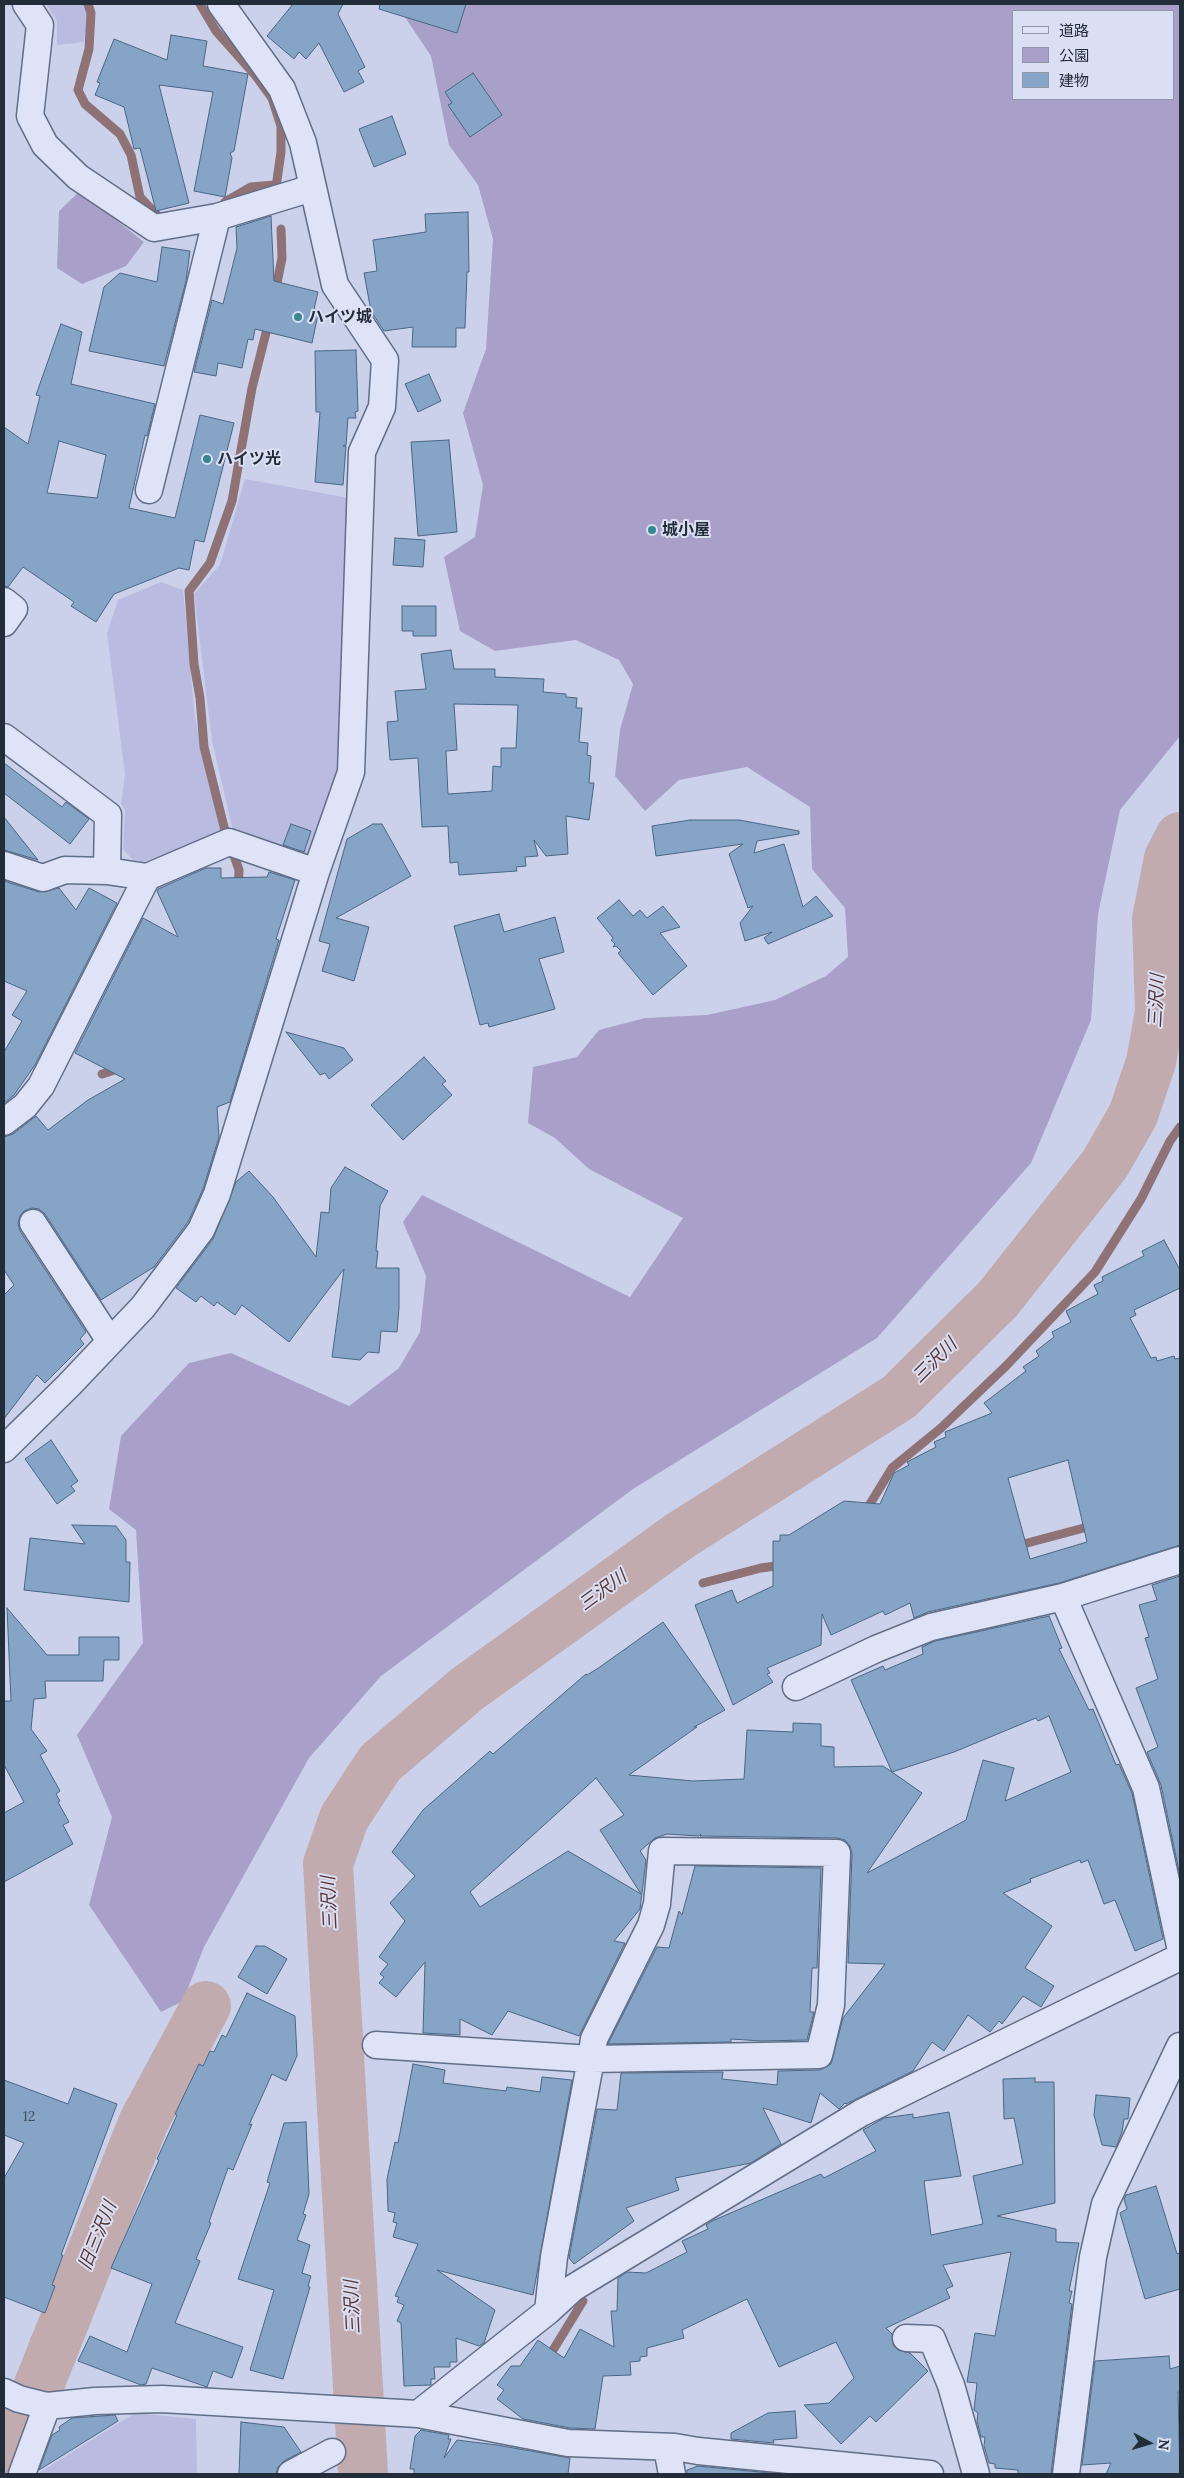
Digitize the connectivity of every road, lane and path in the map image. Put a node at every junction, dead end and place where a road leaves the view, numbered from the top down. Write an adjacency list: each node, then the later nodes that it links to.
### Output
1 (26, 4): 4 (street)
2 (221, 4): 3 (street)
3 (312, 188): 4 (street); 11 (street)
4 (217, 216): 5 (street)
5 (149, 490)
6 (4, 600): 7 (street)
7 (4, 622)
8 (4, 737): 10 (street)
9 (4, 865): 10 (street)
10 (107, 871): 12 (street)
11 (316, 872): 12 (street); 15 (street)
12 (147, 877): 13 (street)
13 (4, 1122)
14 (33, 1223): 15 (street)
15 (110, 1342): 16 (street)
16 (4, 1449)
17 (1180, 1560): 18 (street)
18 (1063, 1597): 19 (street); 20 (street)
19 (796, 1687)
20 (1180, 1946)
21 (1180, 1957): 25 (street)
22 (376, 2045): 24 (street)
23 (1180, 2046): 37 (street)
24 (591, 2059): 24 (street); 25 (street)
25 (548, 2311): 29 (street)
26 (906, 2338): 36 (street)
27 (11, 2396): 28 (street)
28 (47, 2406): 29 (street); 32 (street)
29 (418, 2414): 30 (street)
30 (667, 2448): 34 (street); 35 (street)
31 (332, 2452): 33 (street)
32 (22, 2474)
33 (291, 2474)
34 (672, 2474)
35 (930, 2474)
36 (976, 2474)
37 (1066, 2474)

